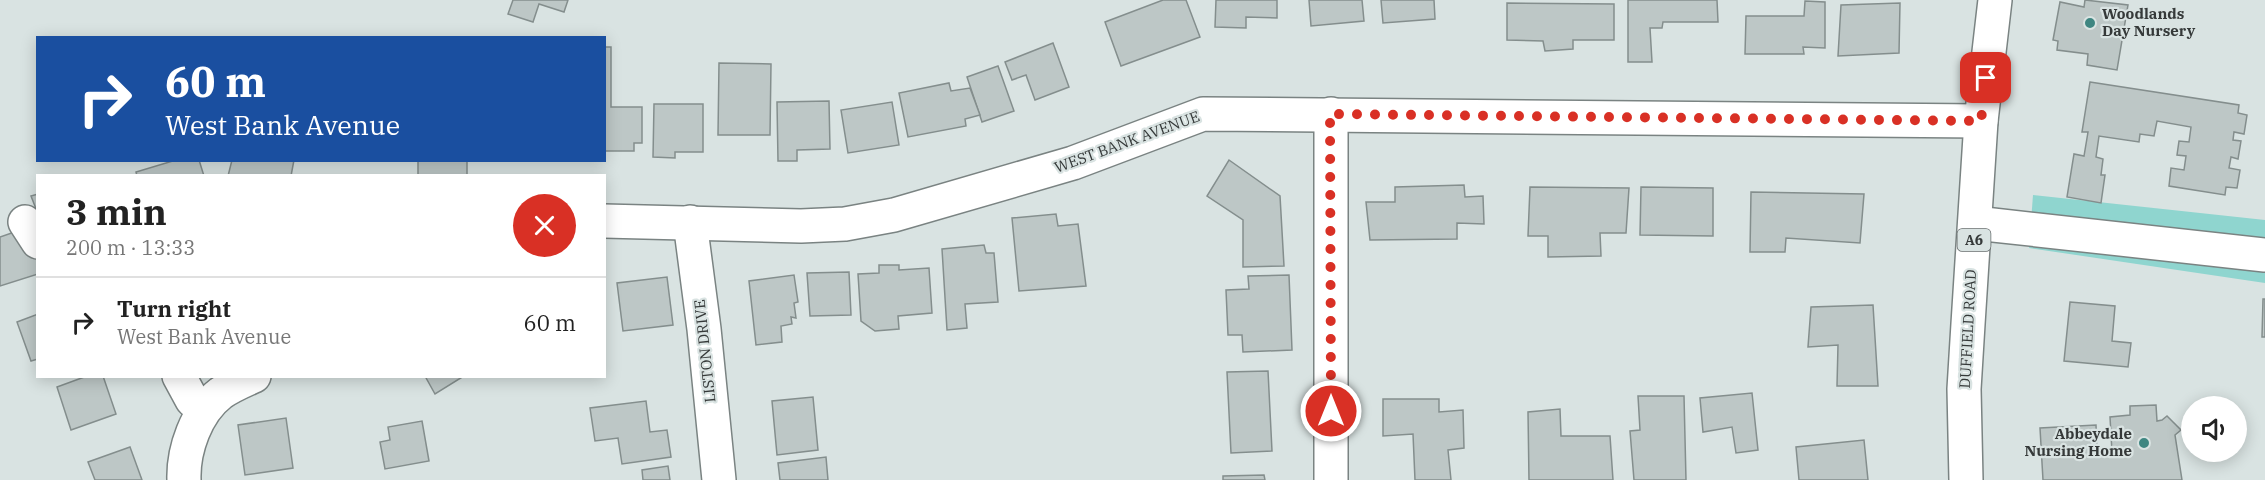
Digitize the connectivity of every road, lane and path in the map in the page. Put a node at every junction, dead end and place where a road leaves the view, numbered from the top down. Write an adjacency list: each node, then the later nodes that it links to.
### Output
1 (1995, 0): 3 (street, DUFFIELD ROAD / A6)
2 (1330, 114): 3 (street, WEST BANK AVENUE); 5 (street, WEST BANK AVENUE); 13 (street)
3 (1981, 121): 6 (street, DUFFIELD ROAD / A6)
4 (606, 221): 5 (street, WEST BANK AVENUE)
5 (690, 222): 12 (street, LISTON DRIVE)
6 (1975, 223): 7 (street); 14 (street, DUFFIELD ROAD / A6)
7 (2265, 255)
8 (180, 378): 10 (street)
9 (250, 378): 10 (street)
10 (204, 410): 11 (street)
11 (184, 480)
12 (719, 480)
13 (1331, 480)
14 (1966, 480)

